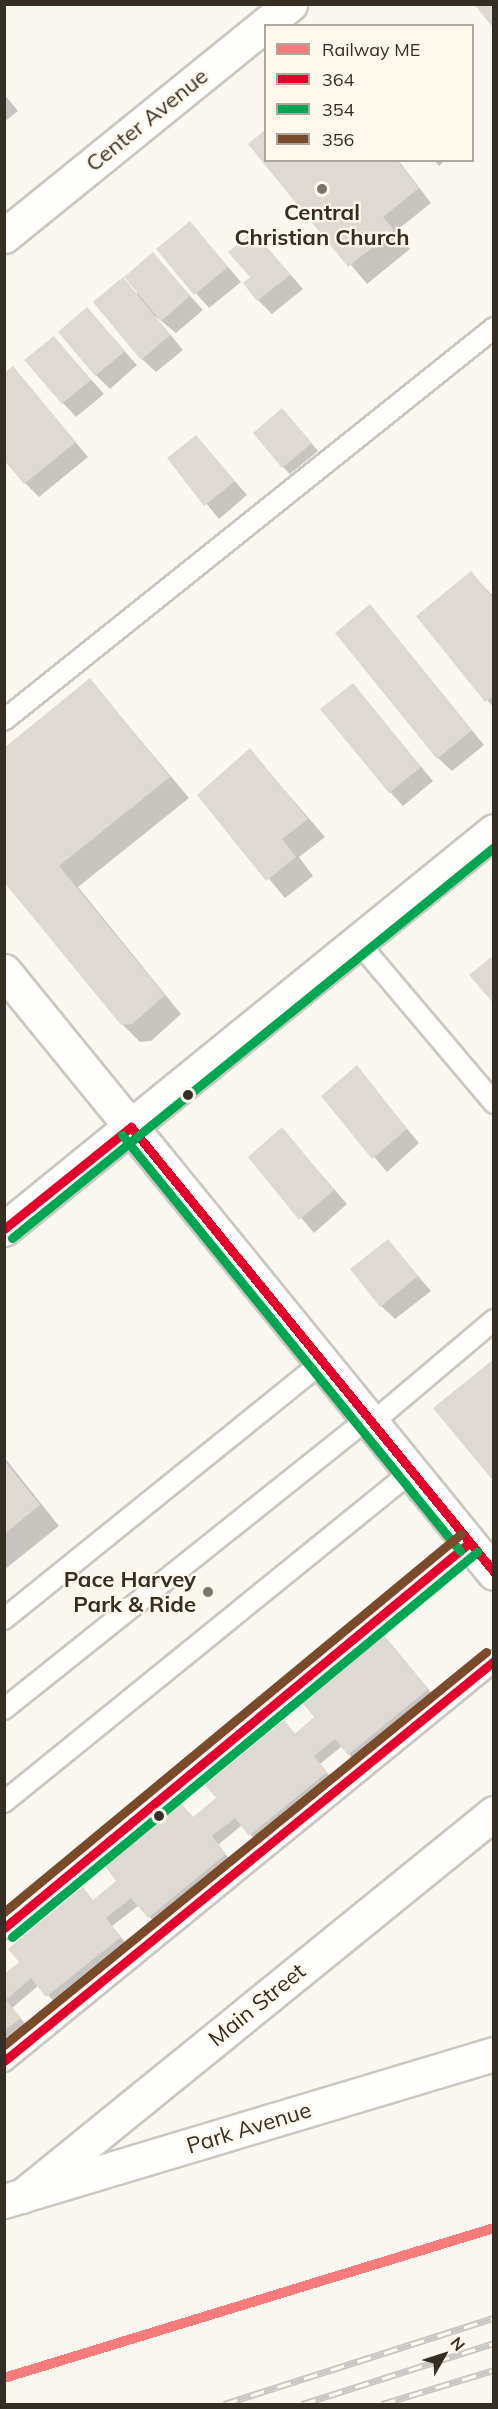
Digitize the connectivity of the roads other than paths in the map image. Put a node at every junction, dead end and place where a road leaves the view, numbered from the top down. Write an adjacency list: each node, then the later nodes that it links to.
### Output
1 (290, 4): 2 (street, Center Avenue)
2 (265, 24)
3 (264, 25): 4 (street, Center Avenue)
4 (4, 236)
5 (494, 328): 6 (lane)
6 (4, 720)
7 (494, 831): 8 (street)
8 (358, 942): 10 (lane); 11 (street)
9 (4, 971): 11 (street)
10 (494, 1103)
11 (131, 1127): 12 (street); 14 (street)
12 (4, 1228)
13 (494, 1320): 15 (lane)
14 (323, 1362): 15 (street); 19 (lane)
15 (370, 1420): 16 (street); 21 (lane)
16 (411, 1472): 17 (street); 22 (lane)
17 (469, 1543): 18 (street); 24 (lane)
18 (494, 1573)
19 (4, 1619)
20 (494, 1661): 26 (lane)
21 (4, 1709)
22 (4, 1802)
23 (494, 1813): 27 (street, Main Street)
24 (4, 1928)
25 (494, 2054): 27 (street, Park Avenue)
26 (4, 2061)
27 (12, 2199)

